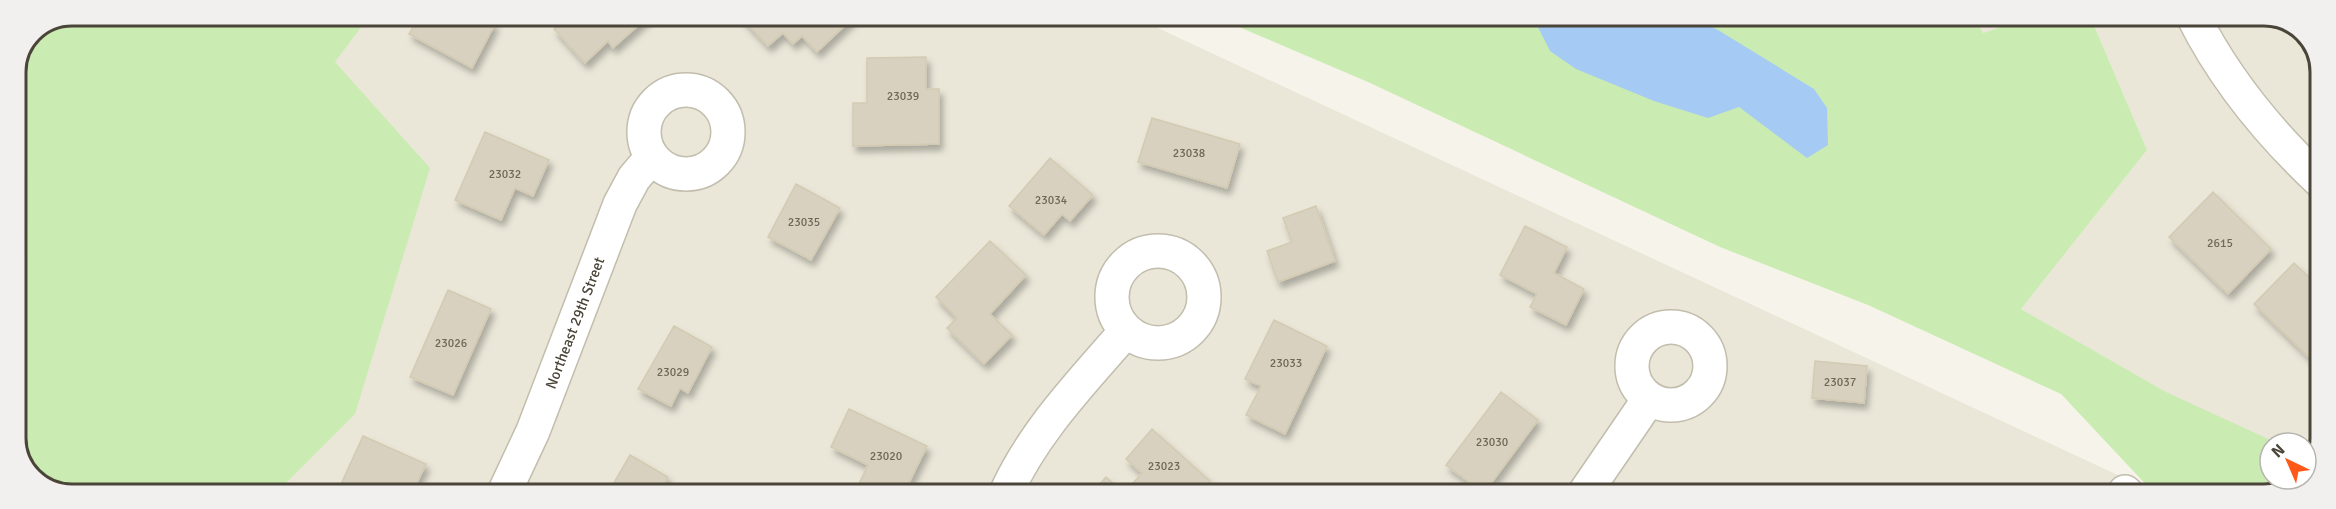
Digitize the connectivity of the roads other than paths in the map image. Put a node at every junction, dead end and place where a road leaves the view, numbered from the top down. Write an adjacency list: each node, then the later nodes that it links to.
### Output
1 (2198, 26): 3 (street)
2 (652, 157): 6 (street, Northeast 29th Street)
3 (2310, 172)
4 (1126, 331): 7 (street)
5 (1649, 399): 8 (street)
6 (509, 483)
7 (1010, 483)
8 (1592, 483)

